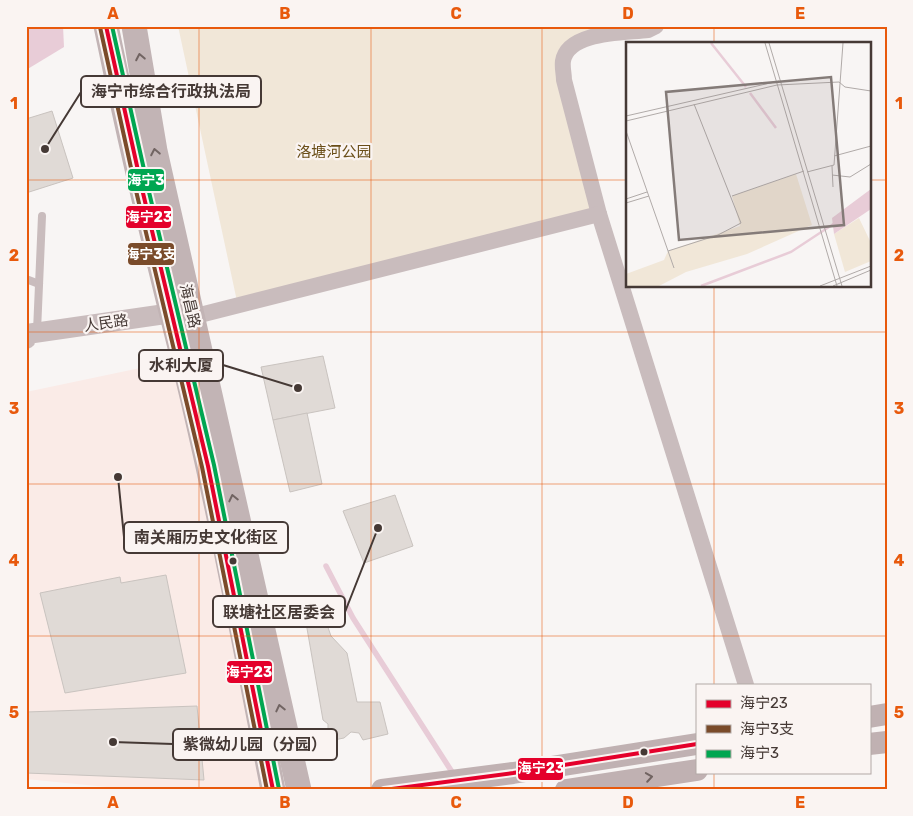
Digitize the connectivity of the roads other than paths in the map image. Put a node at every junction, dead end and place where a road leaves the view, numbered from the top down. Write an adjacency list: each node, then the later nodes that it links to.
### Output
1 (106, 26): 8 (main road, 海昌路)
2 (134, 26): 8 (main road, 海昌路, one-way to 2)
3 (656, 26): 4 (street)
4 (600, 214): 8 (street); 10 (street)
5 (42, 216): 7 (lane)
6 (26, 279): 7 (lane)
7 (39, 284): 9 (lane)
8 (184, 314): 9 (street, 人民路); 17 (main road, 海昌路); 18 (main road, 海昌路, one-way to 8)
9 (32, 336)
10 (746, 684)
11 (887, 714): 12 (main road)
12 (870, 717)
13 (887, 742): 15 (main road)
14 (696, 744): 19 (main road)
15 (870, 744)
16 (696, 770): 20 (main road, one-way to 16)
17 (274, 790)
18 (299, 790)
19 (382, 790)
20 (566, 790)

